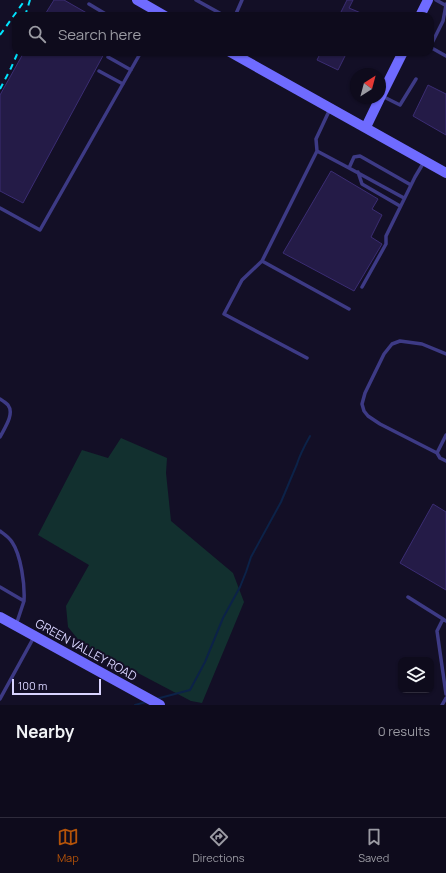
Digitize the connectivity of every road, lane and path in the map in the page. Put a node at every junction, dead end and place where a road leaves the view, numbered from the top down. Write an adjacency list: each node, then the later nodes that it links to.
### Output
1 (137, 0): 9 (main road)
2 (196, 0): 10 (lane)
3 (242, 0): 11 (lane)
4 (428, 0): 12 (main road)
5 (436, 0): 7 (lane)
6 (89, 4): 8 (lane)
7 (446, 5): 13 (lane)
8 (102, 12)
9 (158, 12)
10 (218, 12)
11 (237, 12)
12 (422, 12)
13 (434, 39)
14 (434, 49): 18 (lane)
15 (138, 56): 20 (lane)
16 (237, 56): 27 (main road)
17 (400, 56): 24 (main road)
18 (446, 56)
19 (108, 57): 20 (lane)
20 (130, 70): 23 (lane)
21 (99, 71): 23 (lane)
22 (416, 79): 25 (lane)
23 (123, 84): 37 (lane)
24 (386, 85)
25 (386, 99)
26 (377, 104): 28 (main road)
27 (330, 108): 28 (main road); 29 (lane)
28 (366, 127): 30 (main road)
29 (317, 151): 31 (lane); 38 (lane)
30 (425, 161): 33 (main road); 34 (lane)
31 (349, 168): 32 (lane); 34 (lane)
32 (358, 172): 35 (lane); 36 (lane)
33 (446, 173)
34 (411, 185): 35 (lane)
35 (404, 198): 36 (lane)
36 (400, 206): 39 (lane)
37 (0, 208)
38 (262, 261): 40 (lane); 42 (lane)
39 (362, 287)
40 (349, 309)
41 (446, 354): 46 (lane)
42 (307, 358)
43 (0, 399): 45 (lane)
44 (446, 435): 46 (lane)
45 (0, 436)
46 (437, 453): 47 (lane)
47 (446, 461)
48 (0, 531): 51 (lane)
49 (0, 588): 51 (lane)
50 (408, 597): 53 (lane)
51 (24, 601): 54 (lane)
52 (0, 617): 54 (main road, GREEN VALLEY ROAD)
53 (445, 620): 56 (lane)
54 (16, 626): 55 (main road, GREEN VALLEY ROAD)
55 (35, 636): 58 (lane); 59 (main road, GREEN VALLEY ROAD)
56 (446, 694)
57 (446, 698): 60 (lane)
58 (0, 699)
59 (160, 705)
60 (442, 705)

